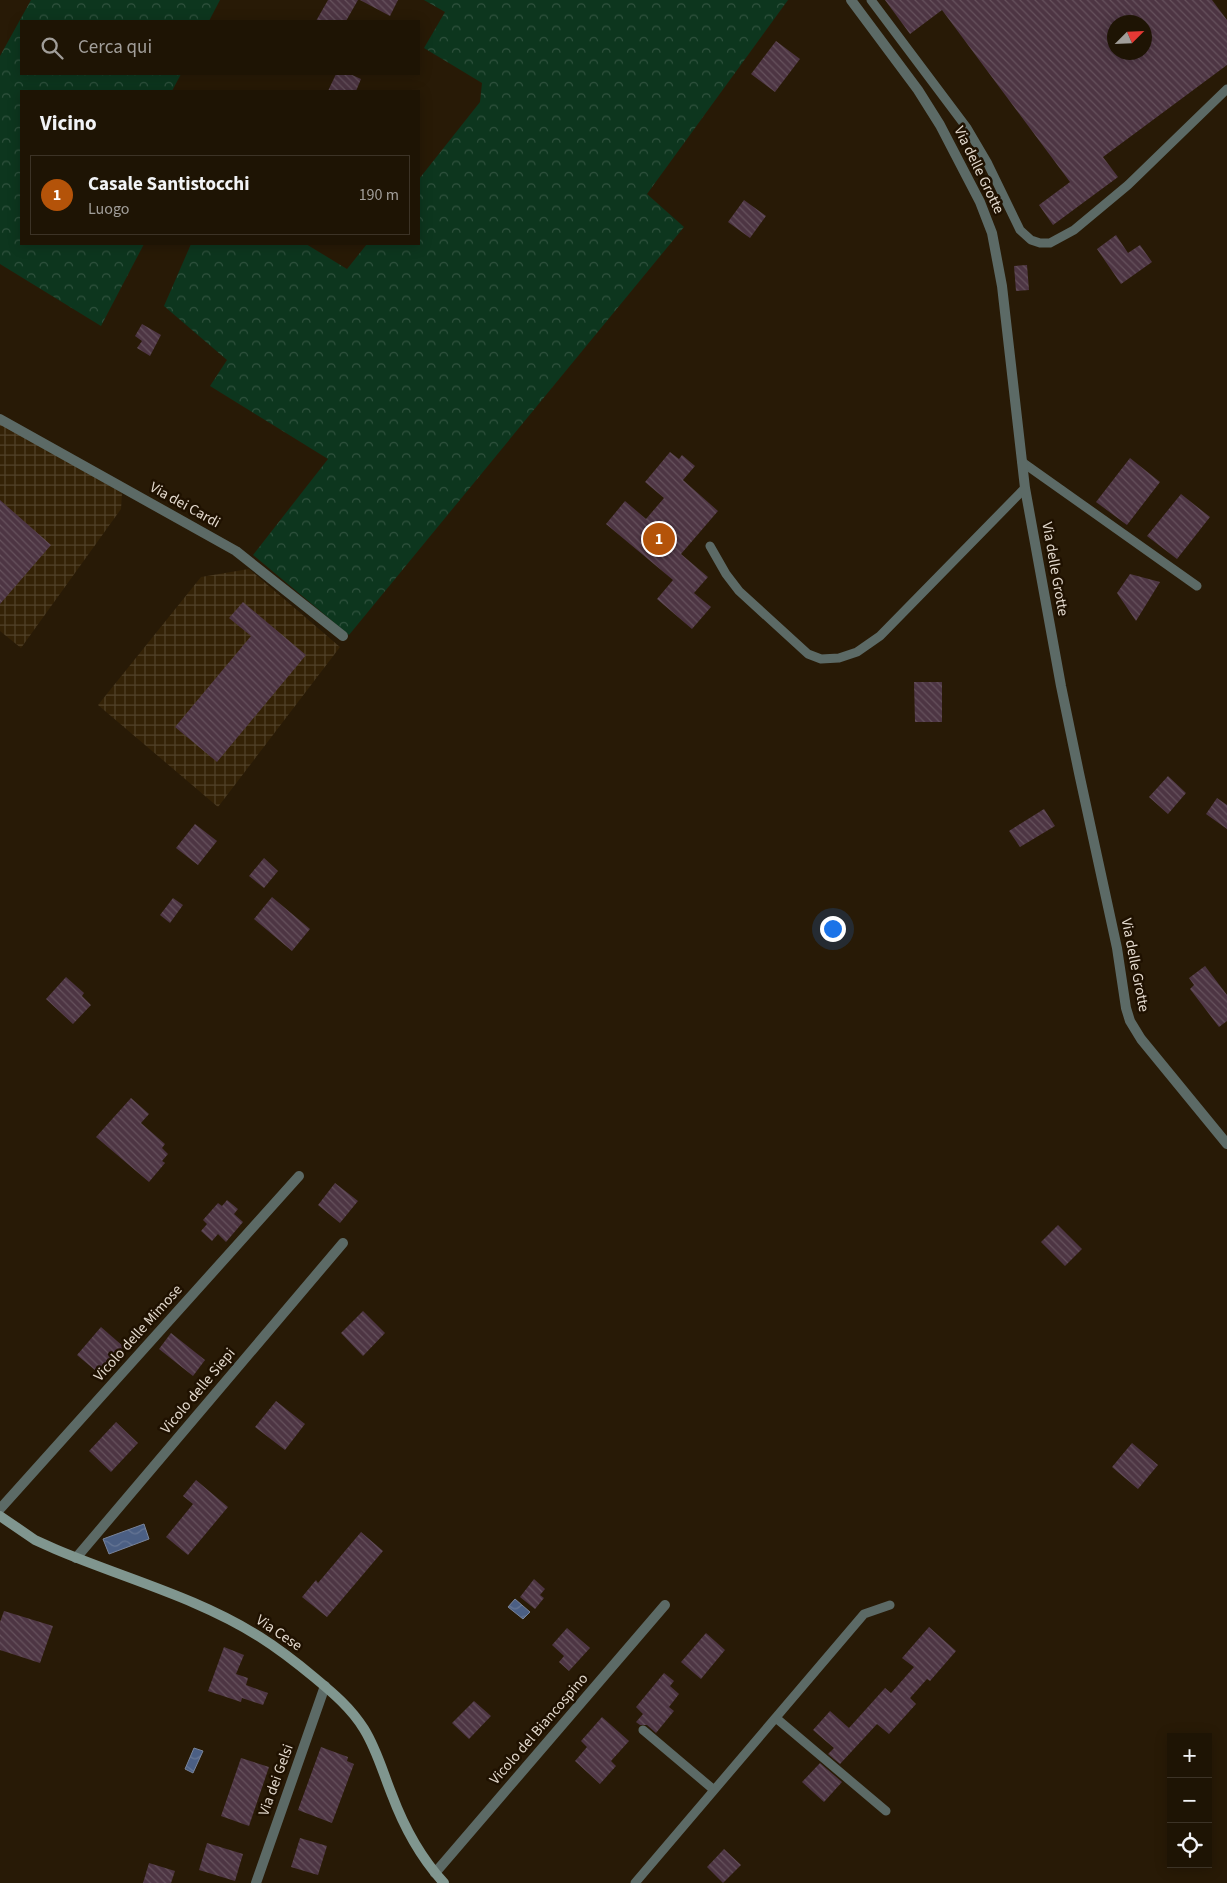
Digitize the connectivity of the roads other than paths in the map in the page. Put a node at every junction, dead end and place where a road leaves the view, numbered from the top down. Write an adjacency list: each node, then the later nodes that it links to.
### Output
1 (851, 0): 5 (street, Via delle Grotte)
2 (871, 0): 3 (lane)
3 (1227, 89)
4 (0, 419): 9 (street, Via dei Cardi)
5 (1022, 462): 6 (street, Via delle Grotte); 8 (lane)
6 (1025, 488): 7 (lane); 10 (street, Via delle Grotte)
7 (710, 546)
8 (1197, 586)
9 (343, 636)
10 (1227, 1144)
11 (299, 1176): 13 (street, Vicolo delle Mimose)
12 (343, 1243): 15 (street, Vicolo delle Siepi)
13 (0, 1510)
14 (0, 1516): 15 (street, Via Cese)
15 (76, 1558): 18 (street, Via Cese)
16 (665, 1605): 23 (street, Vicolo del Biancospino)
17 (890, 1605): 19 (lane)
18 (325, 1686): 23 (street, Via Cese); 24 (street, Via dei Gelsi)
19 (776, 1718): 21 (lane); 22 (lane)
20 (642, 1730): 21 (lane)
21 (714, 1790): 26 (lane)
22 (886, 1811)
23 (435, 1873): 25 (street, Via Cese)
24 (256, 1883)
25 (444, 1883)
26 (635, 1883)

